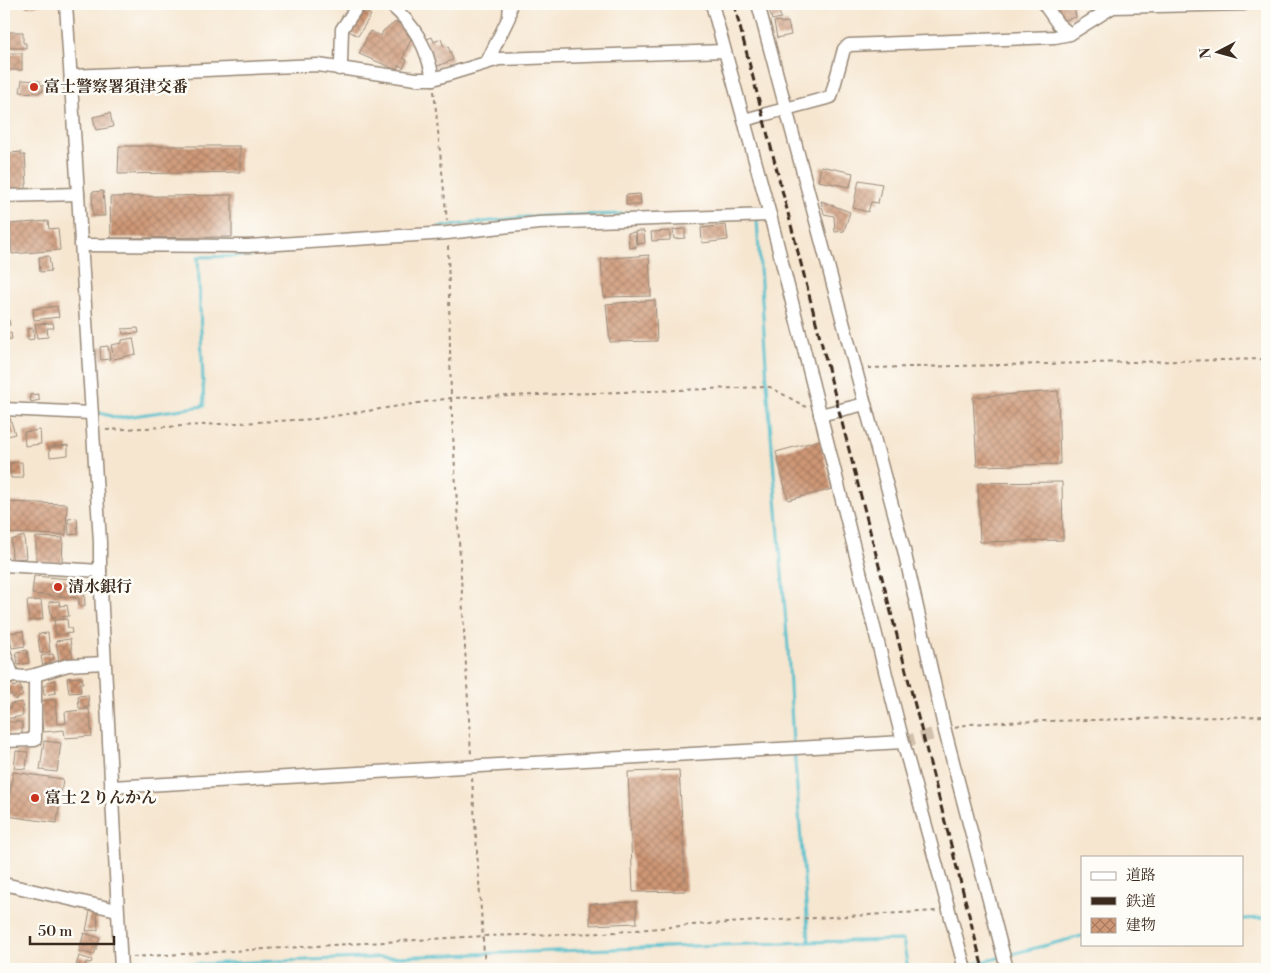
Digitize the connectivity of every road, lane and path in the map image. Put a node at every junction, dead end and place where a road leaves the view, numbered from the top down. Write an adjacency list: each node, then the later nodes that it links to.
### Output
1 (66, 4): 13 (street)
2 (359, 4): 12 (street)
3 (390, 4): 14 (street)
4 (510, 4): 11 (street)
5 (712, 4): 10 (street)
6 (758, 4): 15 (street)
7 (1044, 4): 9 (street)
8 (1244, 4): 9 (street)
9 (1070, 34): 15 (street)
10 (724, 51): 11 (street); 16 (street)
11 (487, 62): 14 (street)
12 (339, 69): 13 (street); 14 (street)
13 (71, 76): 17 (street)
14 (433, 79)
15 (785, 108): 16 (street); 22 (street)
16 (744, 120): 19 (street)
17 (78, 194): 18 (street); 20 (street)
18 (4, 196)
19 (770, 216): 20 (street); 27 (street)
20 (81, 245): 26 (street)
21 (1267, 359): 22 (path)
22 (855, 368): 24 (street)
23 (450, 398): 27 (path); 28 (path); 39 (path)
24 (865, 404): 27 (street); 36 (street)
25 (4, 410): 26 (street)
26 (91, 413): 28 (street)
27 (820, 415): 38 (street)
28 (93, 431): 30 (street)
29 (4, 565): 30 (street)
30 (100, 571): 32 (street)
31 (4, 652): 34 (street)
32 (104, 663): 33 (street); 40 (street)
33 (35, 675): 34 (street); 37 (street)
34 (8, 678)
35 (1267, 716): 36 (path)
36 (945, 731): 48 (street)
37 (4, 741)
38 (903, 742): 39 (street); 43 (street)
39 (472, 766): 40 (street); 44 (path)
40 (111, 787): 42 (street)
41 (4, 884): 42 (street)
42 (117, 910): 45 (street)
43 (950, 910): 44 (path); 47 (street)
44 (483, 936): 45 (path); 46 (path)
45 (121, 963)
46 (485, 969)
47 (965, 969)
48 (1007, 969)

